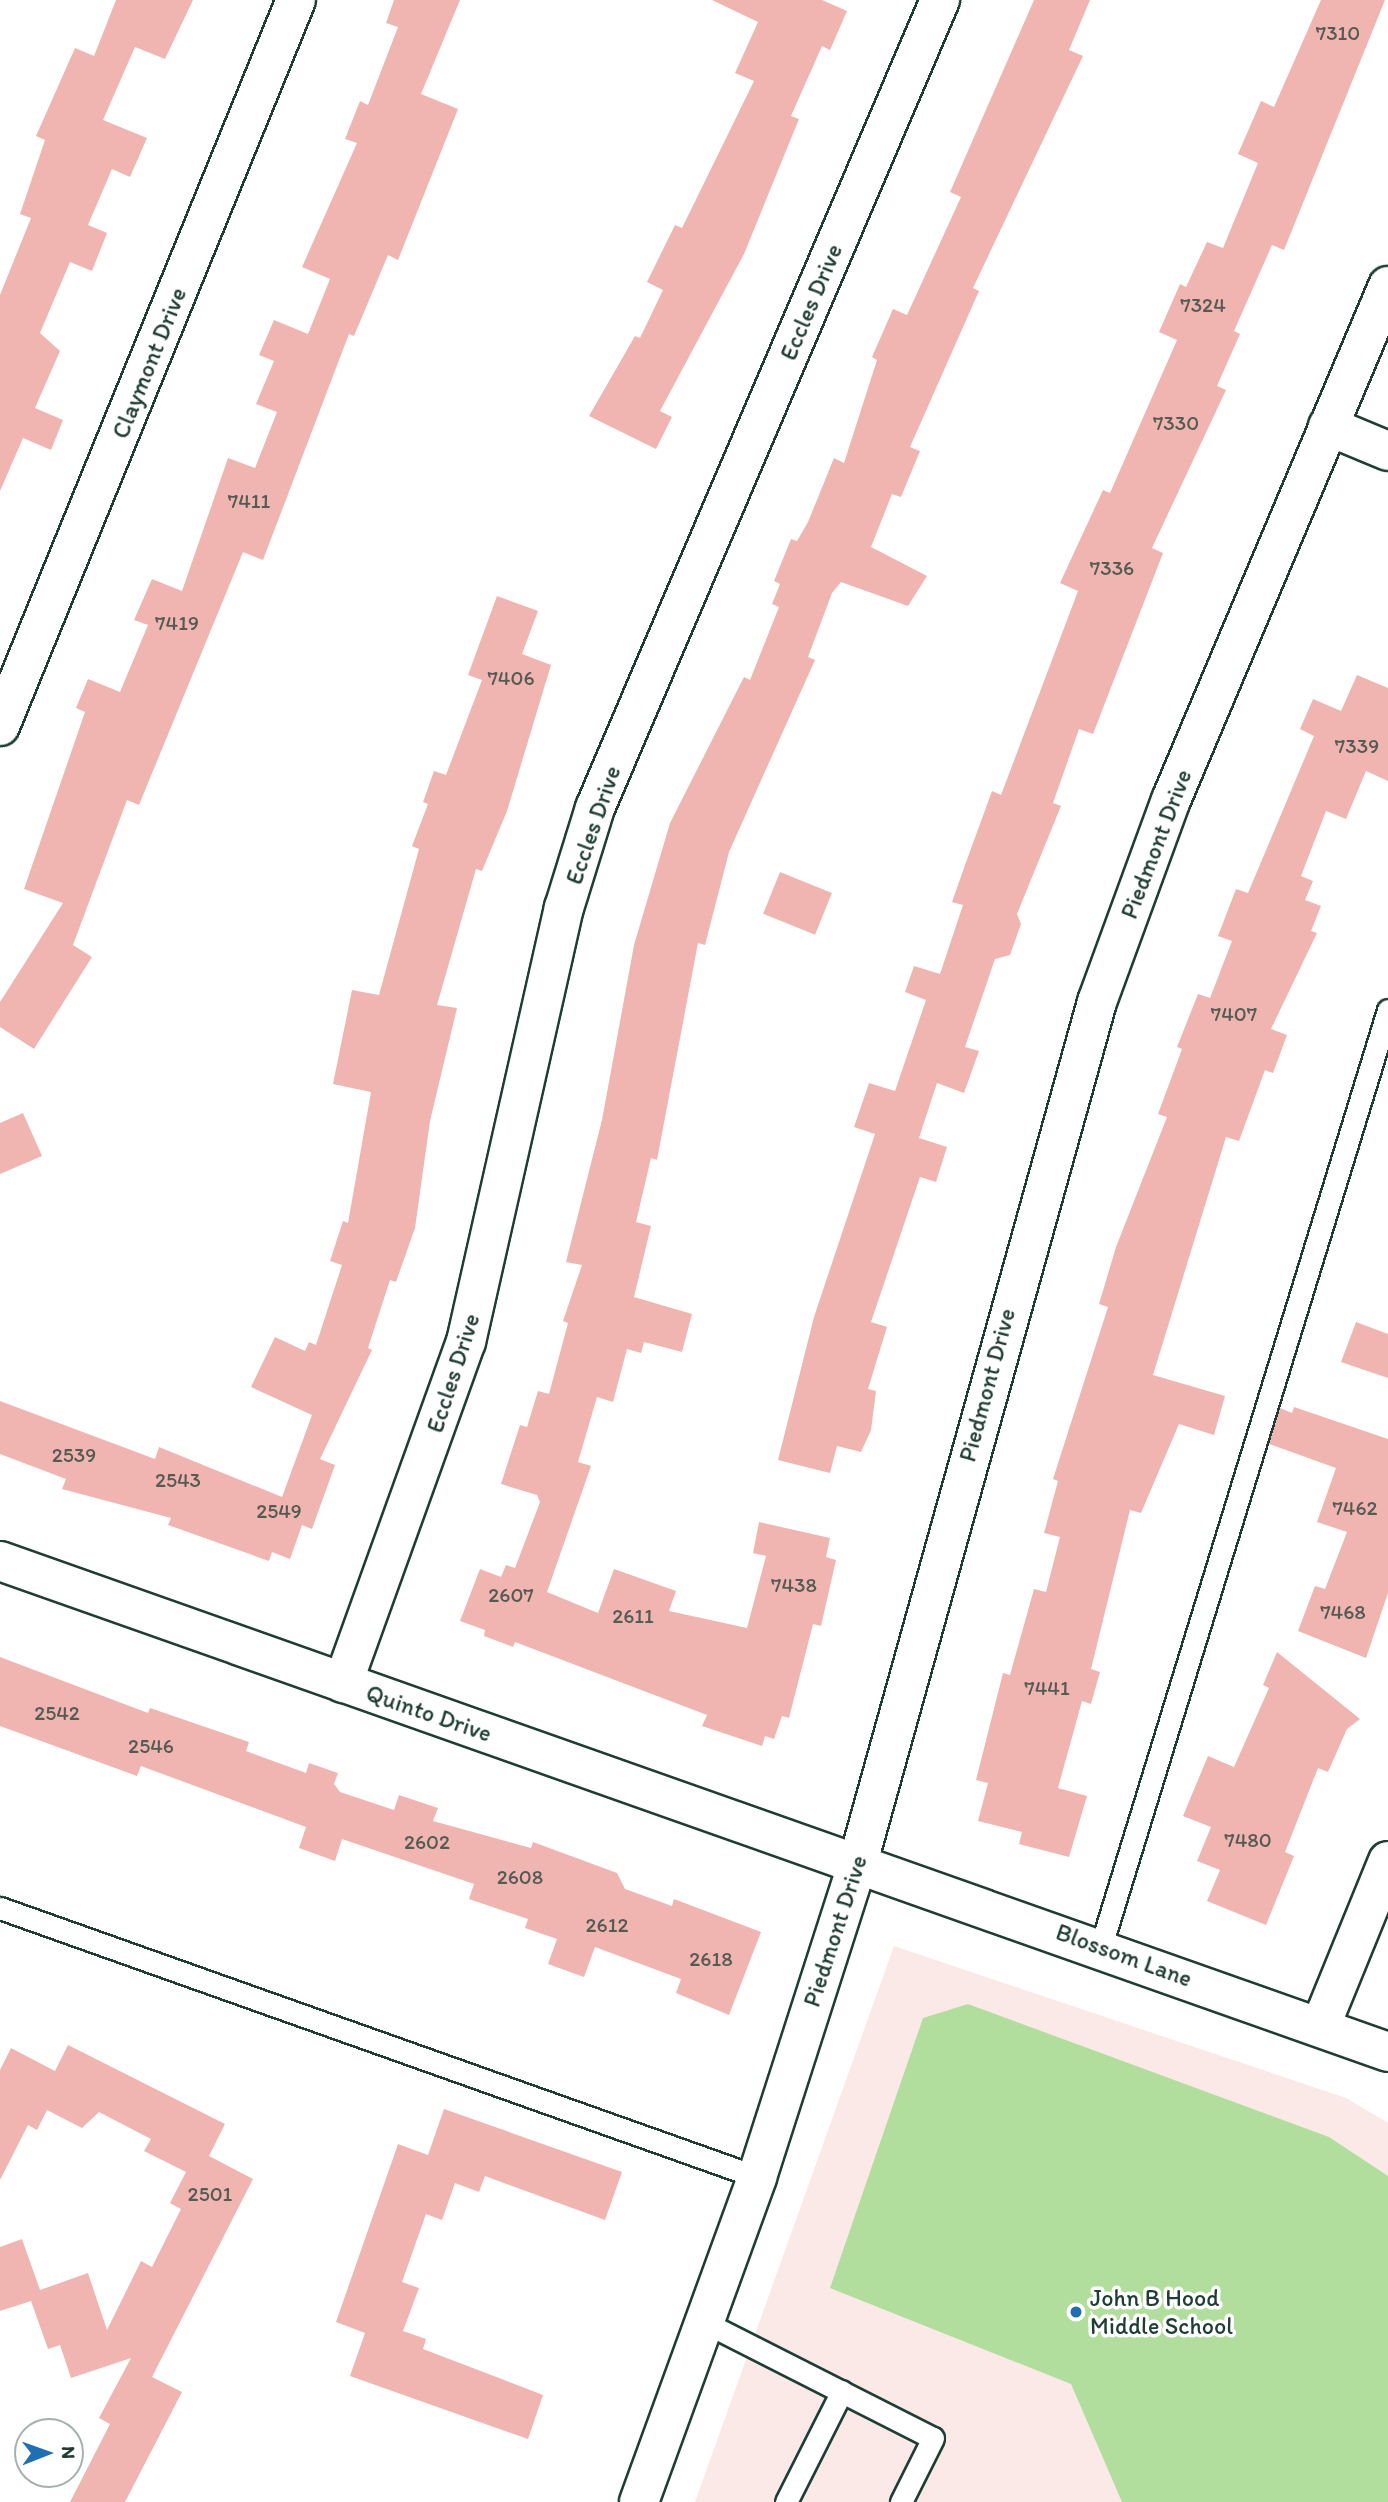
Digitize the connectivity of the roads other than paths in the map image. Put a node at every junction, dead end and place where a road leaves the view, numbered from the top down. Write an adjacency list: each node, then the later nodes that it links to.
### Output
1 (296, 0): 6 (street, Claymont Drive)
2 (940, 0): 9 (street, Eccles Drive)
3 (1388, 286): 4 (street, Piedmont Drive)
4 (1328, 426): 5 (street); 10 (street, Piedmont Drive)
5 (1388, 451)
6 (0, 726)
7 (1388, 1010): 13 (lane)
8 (0, 1561): 9 (street, Quinto Drive)
9 (343, 1683): 10 (street, Quinto Drive)
10 (858, 1861): 13 (street, Blossom Lane); 16 (street, Piedmont Drive)
11 (1388, 1861): 14 (street)
12 (0, 1908): 16 (lane)
13 (1101, 1946): 14 (street, Blossom Lane)
14 (1321, 2025): 15 (street, Blossom Lane)
15 (1388, 2052)
16 (757, 2177): 17 (street, Piedmont Drive)
17 (706, 2323): 18 (lane); 19 (street, Piedmont Drive)
18 (842, 2391): 20 (lane); 21 (lane)
19 (639, 2502)
20 (786, 2502)
21 (901, 2502)

